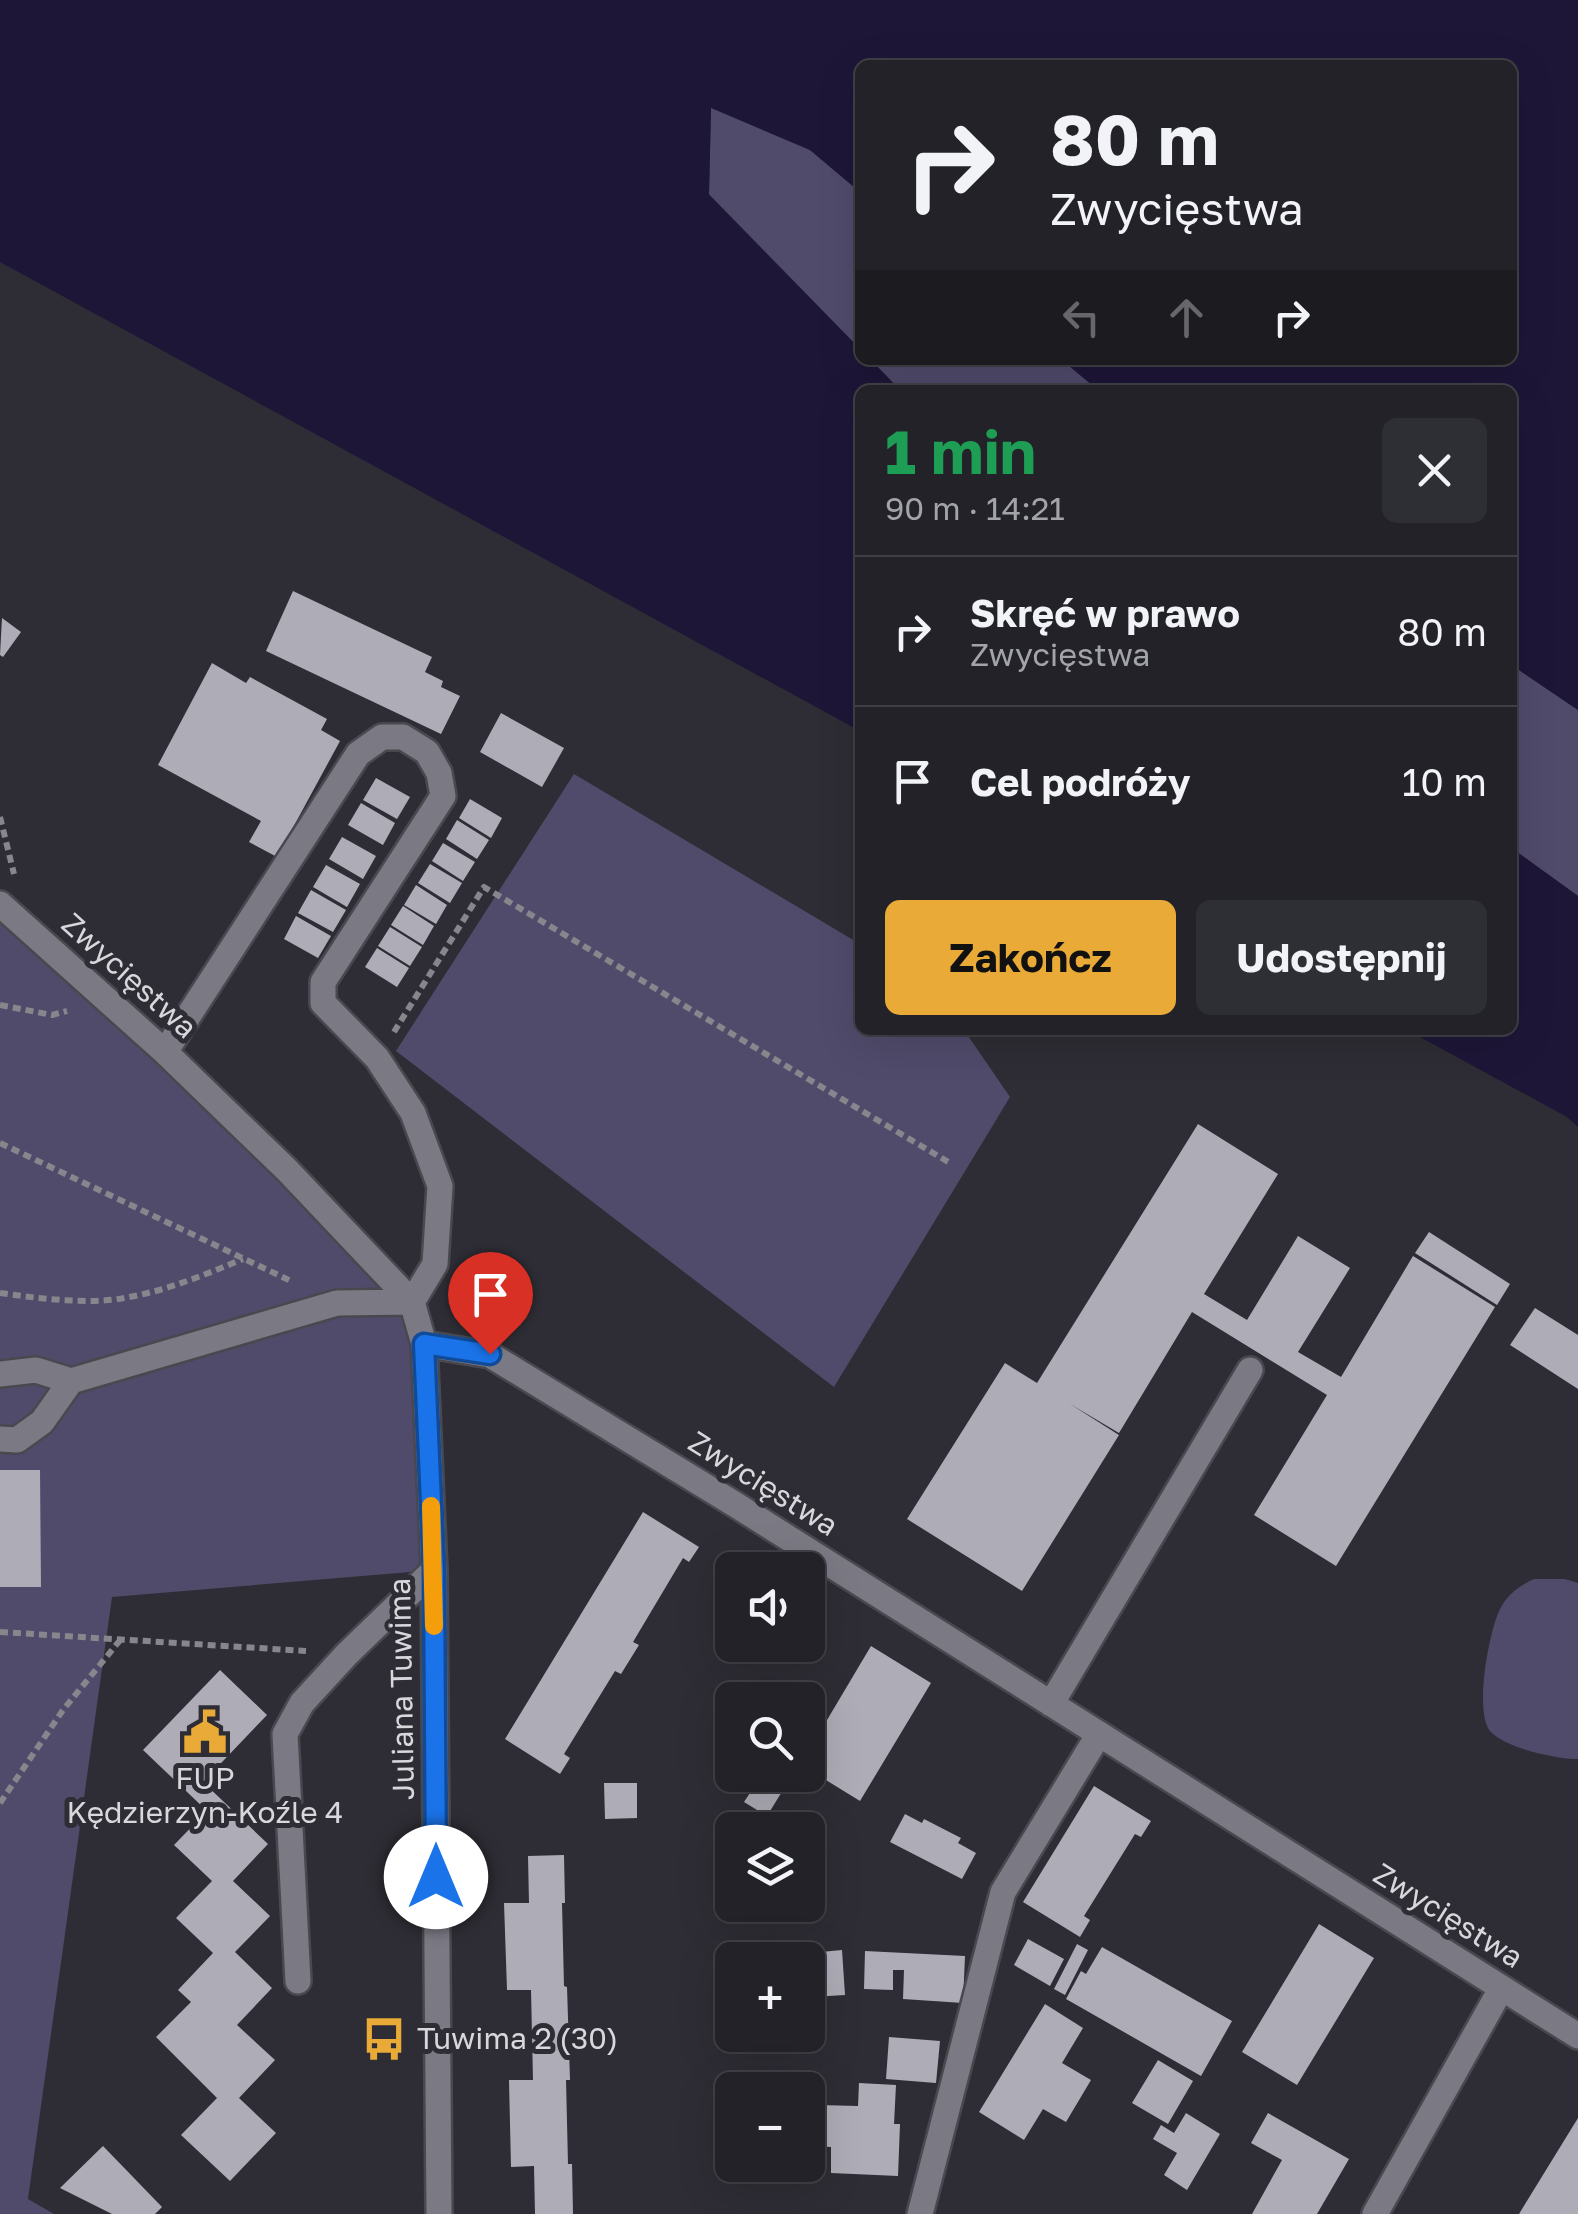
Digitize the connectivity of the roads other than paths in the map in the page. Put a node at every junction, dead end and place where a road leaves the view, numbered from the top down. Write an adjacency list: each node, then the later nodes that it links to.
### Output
1 (0, 904): 2 (street, Zwycięstwa)
2 (165, 1052): 3 (street, Zwycięstwa); 3 (street)
3 (412, 1302): 4 (street, Zwycięstwa); 7 (street)
4 (424, 1344): 9 (street, Juliana Tuwima); 10 (street, Zwycięstwa)
5 (1250, 1370): 10 (street)
6 (0, 1374): 7 (street)
7 (71, 1380): 8 (street)
8 (0, 1439)
9 (434, 1570): 12 (street); 15 (street, Juliana Tuwima)
10 (1051, 1704): 11 (street, Zwycięstwa)
11 (1099, 1734): 13 (street, Zwycięstwa); 16 (street)
12 (298, 1981)
13 (1502, 1989): 14 (street, Zwycięstwa); 17 (street)
14 (1578, 2036)
15 (439, 2214)
16 (920, 2214)
17 (1376, 2214)

